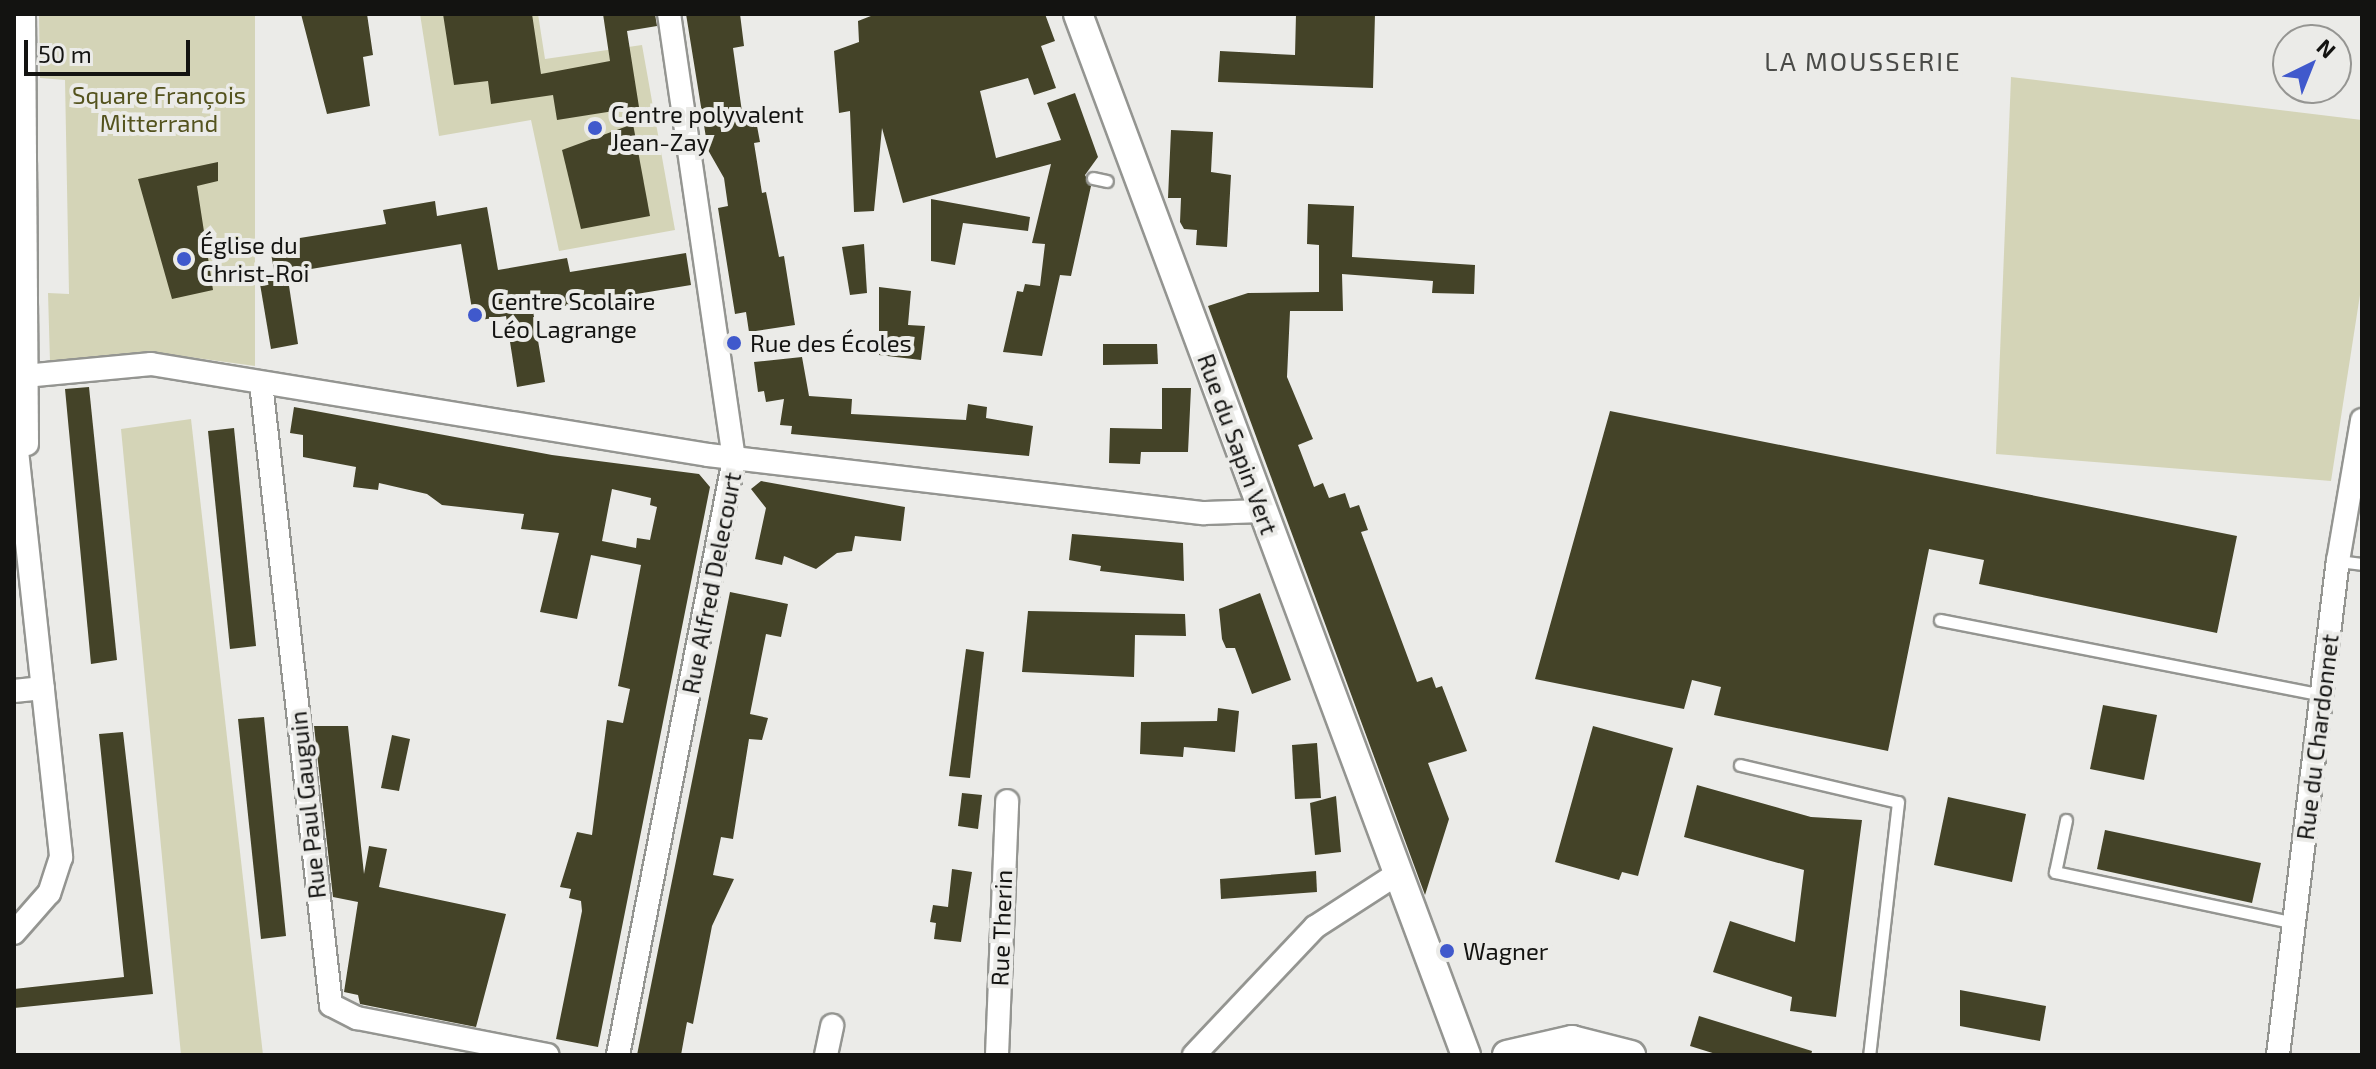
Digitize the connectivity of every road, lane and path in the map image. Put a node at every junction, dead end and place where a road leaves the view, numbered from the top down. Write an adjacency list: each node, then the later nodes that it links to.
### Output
1 (24, 14): 4 (street)
2 (669, 14): 11 (street, Rue Alfred Delecourt)
3 (1078, 14): 13 (street, Rue du Sapin Vert)
4 (20, 60): 7 (street)
5 (1093, 178): 6 (lane)
6 (1107, 181)
7 (21, 376): 8 (street); 12 (street)
8 (261, 383): 11 (street); 27 (street, Rue Paul Gauguin)
9 (2362, 420): 14 (street, Rue du Chardonnet)
10 (14, 423): 12 (street)
11 (734, 459): 13 (street); 28 (street, Rue Alfred Delecourt)
12 (24, 501): 17 (street)
13 (1262, 511): 23 (street, Rue du Sapin Vert)
14 (2338, 561): 15 (lane); 19 (street, Rue du Chardonnet)
15 (2362, 564)
16 (1940, 620): 19 (lane)
17 (43, 688): 18 (street); 25 (street)
18 (14, 691)
19 (2322, 695): 24 (street, Rue du Chardonnet)
20 (1740, 765): 35 (lane)
21 (1007, 801): 30 (street, Rue Therin)
22 (2066, 820): 24 (lane)
23 (1397, 874): 31 (street); 32 (street, Rue du Sapin Vert)
24 (2294, 923): 36 (street, Rue du Chardonnet)
25 (14, 933)
26 (832, 1026): 29 (street)
27 (547, 1055)
28 (618, 1055)
29 (826, 1055)
30 (997, 1055)
31 (1194, 1055)
32 (1466, 1055)
33 (1507, 1055): 34 (street)
34 (1631, 1055)
35 (1869, 1055)
36 (2278, 1055)

